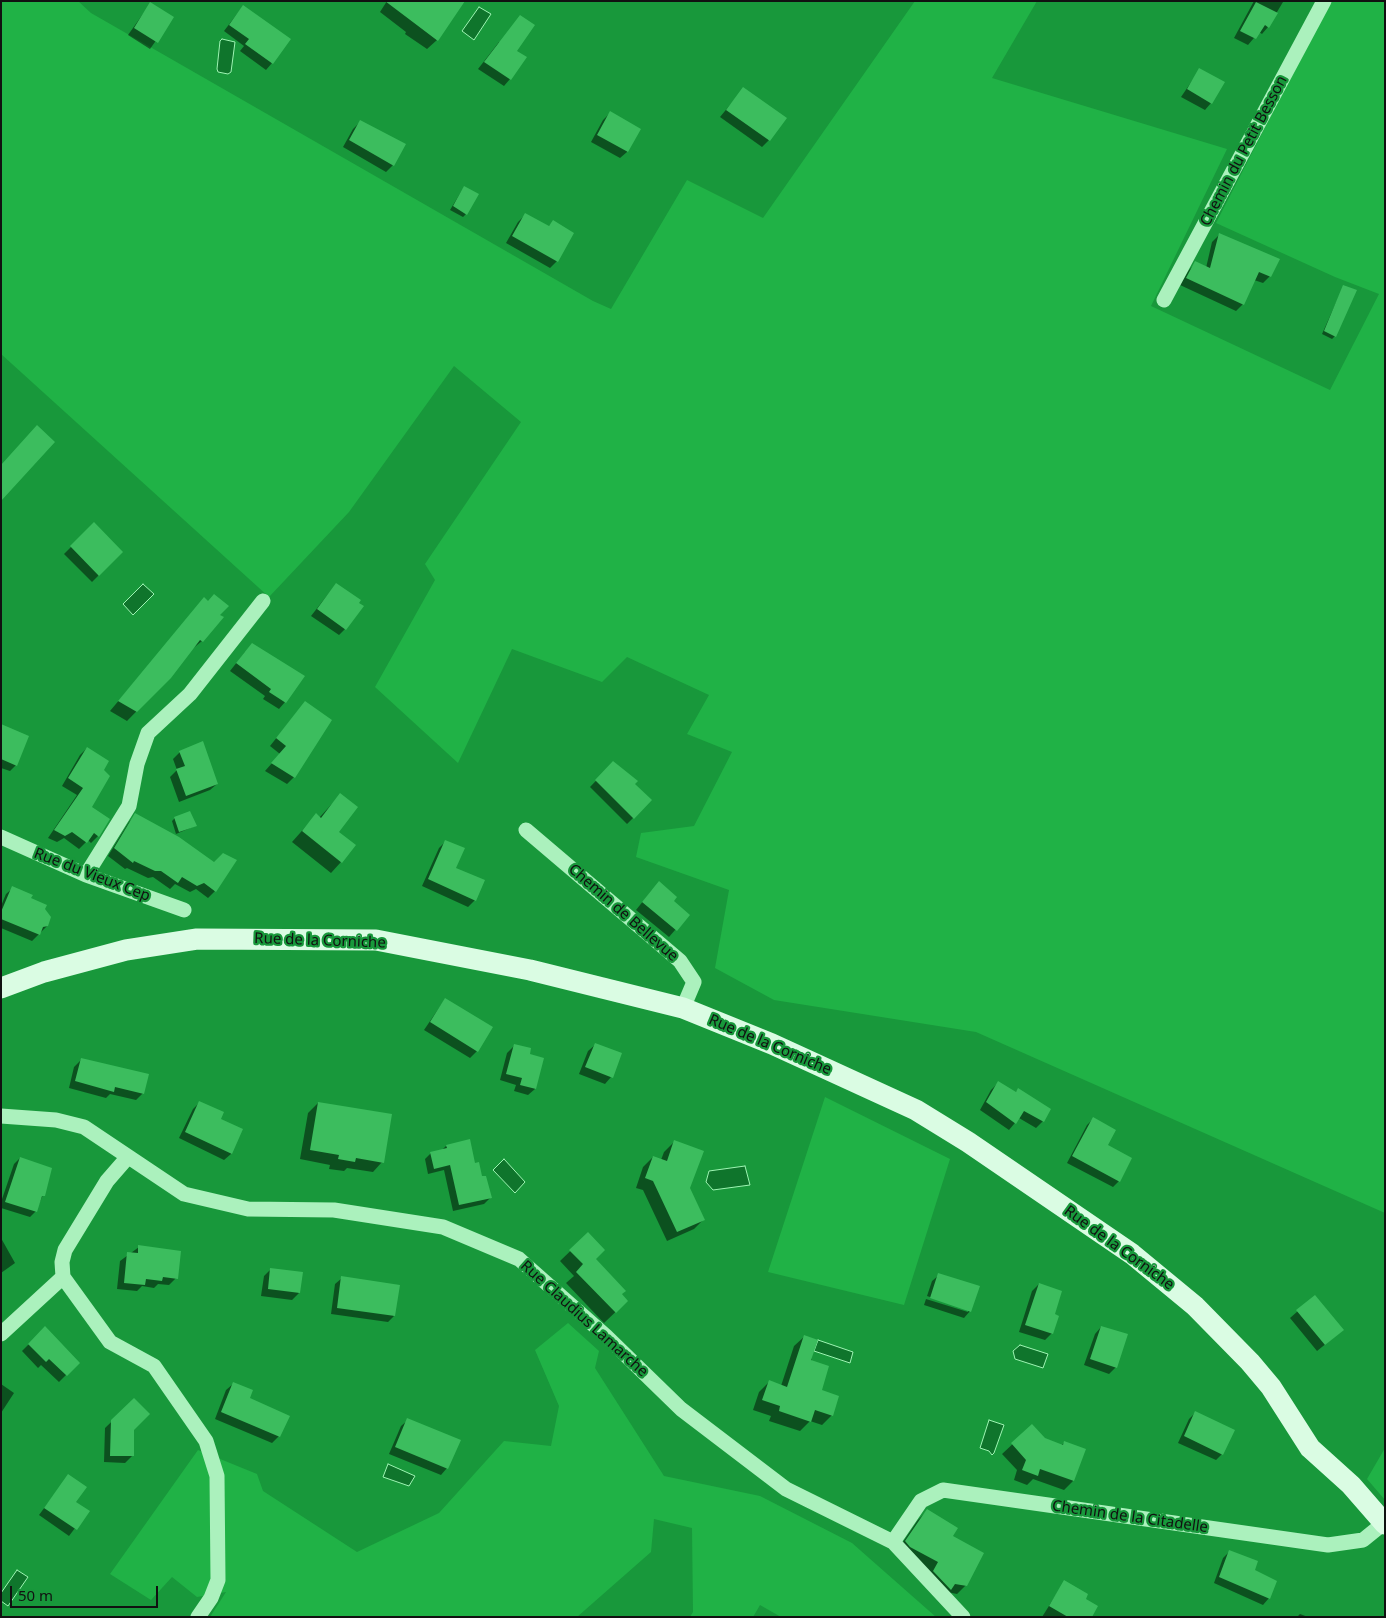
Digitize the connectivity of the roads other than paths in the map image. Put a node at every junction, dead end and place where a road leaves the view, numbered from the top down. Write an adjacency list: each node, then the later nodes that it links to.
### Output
1 (1324, 1): 2 (street, Chemin du Petit Besson)
2 (1164, 300)
3 (263, 601): 6 (street)
4 (526, 830): 9 (street, Chemin de Bellevue)
5 (1, 837): 6 (street, Rue du Vieux Cep)
6 (86, 876): 7 (street, Rue du Vieux Cep)
7 (184, 910)
8 (1, 988): 9 (main road, Rue de la Corniche)
9 (683, 1008): 14 (main road, Rue de la Corniche)
10 (1, 1116): 11 (street, Rue Claudius Lamarche)
11 (126, 1158): 12 (street); 15 (street, Rue Claudius Lamarche)
12 (63, 1277): 13 (street); 16 (street)
13 (1, 1334)
14 (1384, 1523): 15 (street, Chemin de la Citadelle)
15 (893, 1542): 17 (street, Rue Claudius Lamarche)
16 (198, 1617)
17 (963, 1617)

